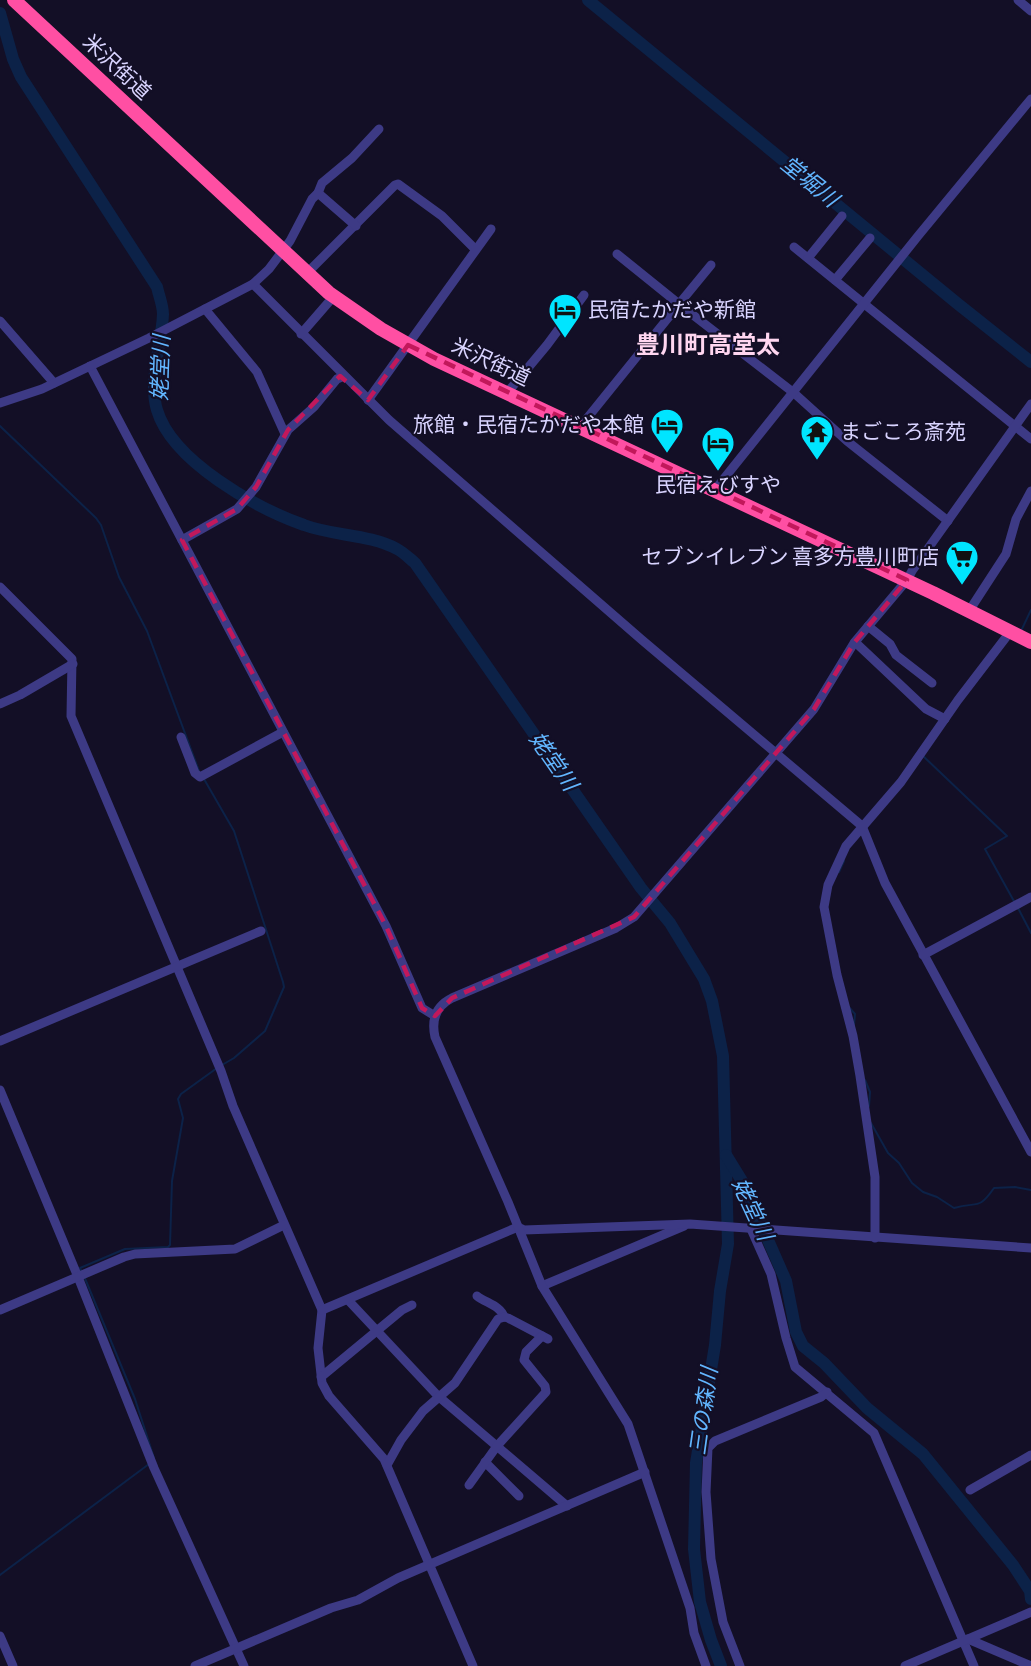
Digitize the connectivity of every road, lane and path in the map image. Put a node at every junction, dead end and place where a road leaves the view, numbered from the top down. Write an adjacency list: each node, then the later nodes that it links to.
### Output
1 (14, 0): 13 (highway, 米沢街道)
2 (1018, 0): 3 (street)
3 (1031, 11)
4 (1031, 99): 22 (street)
5 (379, 129): 6 (street)
6 (318, 193): 8 (street); 13 (street)
7 (842, 216): 15 (street)
8 (356, 226): 12 (street); 17 (street)
9 (491, 229): 12 (street)
10 (870, 238): 18 (street)
11 (794, 247): 15 (street)
12 (475, 249): 27 (street)
13 (284, 251): 17 (highway, 米沢街道); 19 (street)
14 (617, 254): 23 (street)
15 (808, 258): 18 (street)
16 (711, 265): 23 (street)
17 (307, 273): 21 (highway, 米沢街道)
18 (836, 280): 22 (street)
19 (253, 284): 24 (street); 26 (street)
20 (584, 294): 31 (street)
21 (334, 296): 26 (street); 27 (highway, 米沢街道)
22 (865, 304): 32 (street); 36 (street)
23 (679, 307): 32 (street); 37 (street)
24 (205, 309): 28 (street); 38 (street)
25 (0, 321): 30 (street)
26 (301, 334): 29 (street)
27 (408, 345): 31 (highway, 米沢街道); 33 (street)
28 (90, 366): 30 (street); 43 (street)
29 (344, 376): 33 (street); 38 (street)
30 (54, 383): 34 (street)
31 (507, 393): 37 (highway, 米沢街道)
32 (794, 393): 40 (street); 42 (street)
33 (368, 400): 57 (street)
34 (0, 403)
35 (1031, 404): 36 (street)
36 (1015, 426): 39 (street); 42 (street)
37 (580, 427): 40 (highway, 米沢街道)
38 (285, 434): 43 (street)
39 (1031, 439)
40 (714, 491): 44 (highway, 米沢街道)
41 (1031, 491): 46 (street)
42 (948, 521): 44 (street)
43 (183, 540): 55 (street)
44 (907, 580): 46 (highway, 米沢街道); 47 (street)
45 (0, 587): 51 (street)
46 (969, 611): 48 (highway, 米沢街道)
47 (868, 626): 49 (street); 52 (street)
48 (1010, 632): 50 (highway, 米沢街道); 54 (street)
49 (855, 642): 54 (street); 57 (street)
50 (1031, 642)
51 (73, 664): 53 (street); 62 (street)
52 (932, 683)
53 (0, 704)
54 (945, 719): 58 (street)
55 (284, 732): 56 (street); 63 (street)
56 (181, 737)
57 (775, 752): 58 (street); 63 (street)
58 (862, 826): 61 (street); 71 (street)
59 (1031, 897): 61 (street)
60 (261, 931): 62 (street)
61 (923, 955): 66 (street)
62 (176, 965): 64 (street); 68 (street)
63 (435, 1016): 69 (street)
64 (0, 1041)
65 (0, 1090): 73 (street)
66 (1031, 1152)
67 (686, 1225): 69 (street); 70 (street); 74 (street)
68 (284, 1226): 73 (street); 79 (street)
69 (518, 1227): 74 (street); 76 (street)
70 (750, 1229): 71 (street); 83 (street)
71 (875, 1238): 72 (street)
72 (1031, 1248)
73 (78, 1277): 78 (street); 98 (street)
74 (542, 1286): 89 (street)
75 (477, 1296): 80 (street)
76 (348, 1300): 79 (street); 81 (street)
77 (411, 1305): 81 (street)
78 (0, 1310)
79 (322, 1310): 82 (street)
80 (504, 1317): 84 (street); 85 (street)
81 (376, 1332): 82 (street); 84 (street)
82 (321, 1377): 88 (street)
83 (826, 1392): 97 (street); 105 (street)
84 (438, 1396): 85 (street); 88 (street)
85 (497, 1446): 87 (street); 93 (street)
86 (1031, 1455): 91 (street)
87 (485, 1462): 90 (street); 92 (street)
88 (387, 1466): 94 (street)
89 (645, 1473): 93 (street); 104 (street)
90 (469, 1485)
91 (970, 1490)
92 (519, 1496)
93 (567, 1506): 94 (street)
94 (430, 1565): 98 (street); 103 (street)
95 (1026, 1614): 97 (street)
96 (0, 1636): 100 (street)
97 (966, 1640): 99 (street); 106 (street); 107 (street)
98 (236, 1648): 101 (street); 102 (street)
99 (1030, 1665)
100 (13, 1666)
101 (195, 1666)
102 (243, 1666)
103 (473, 1666)
104 (706, 1666)
105 (740, 1666)
106 (905, 1666)
107 (974, 1666)

